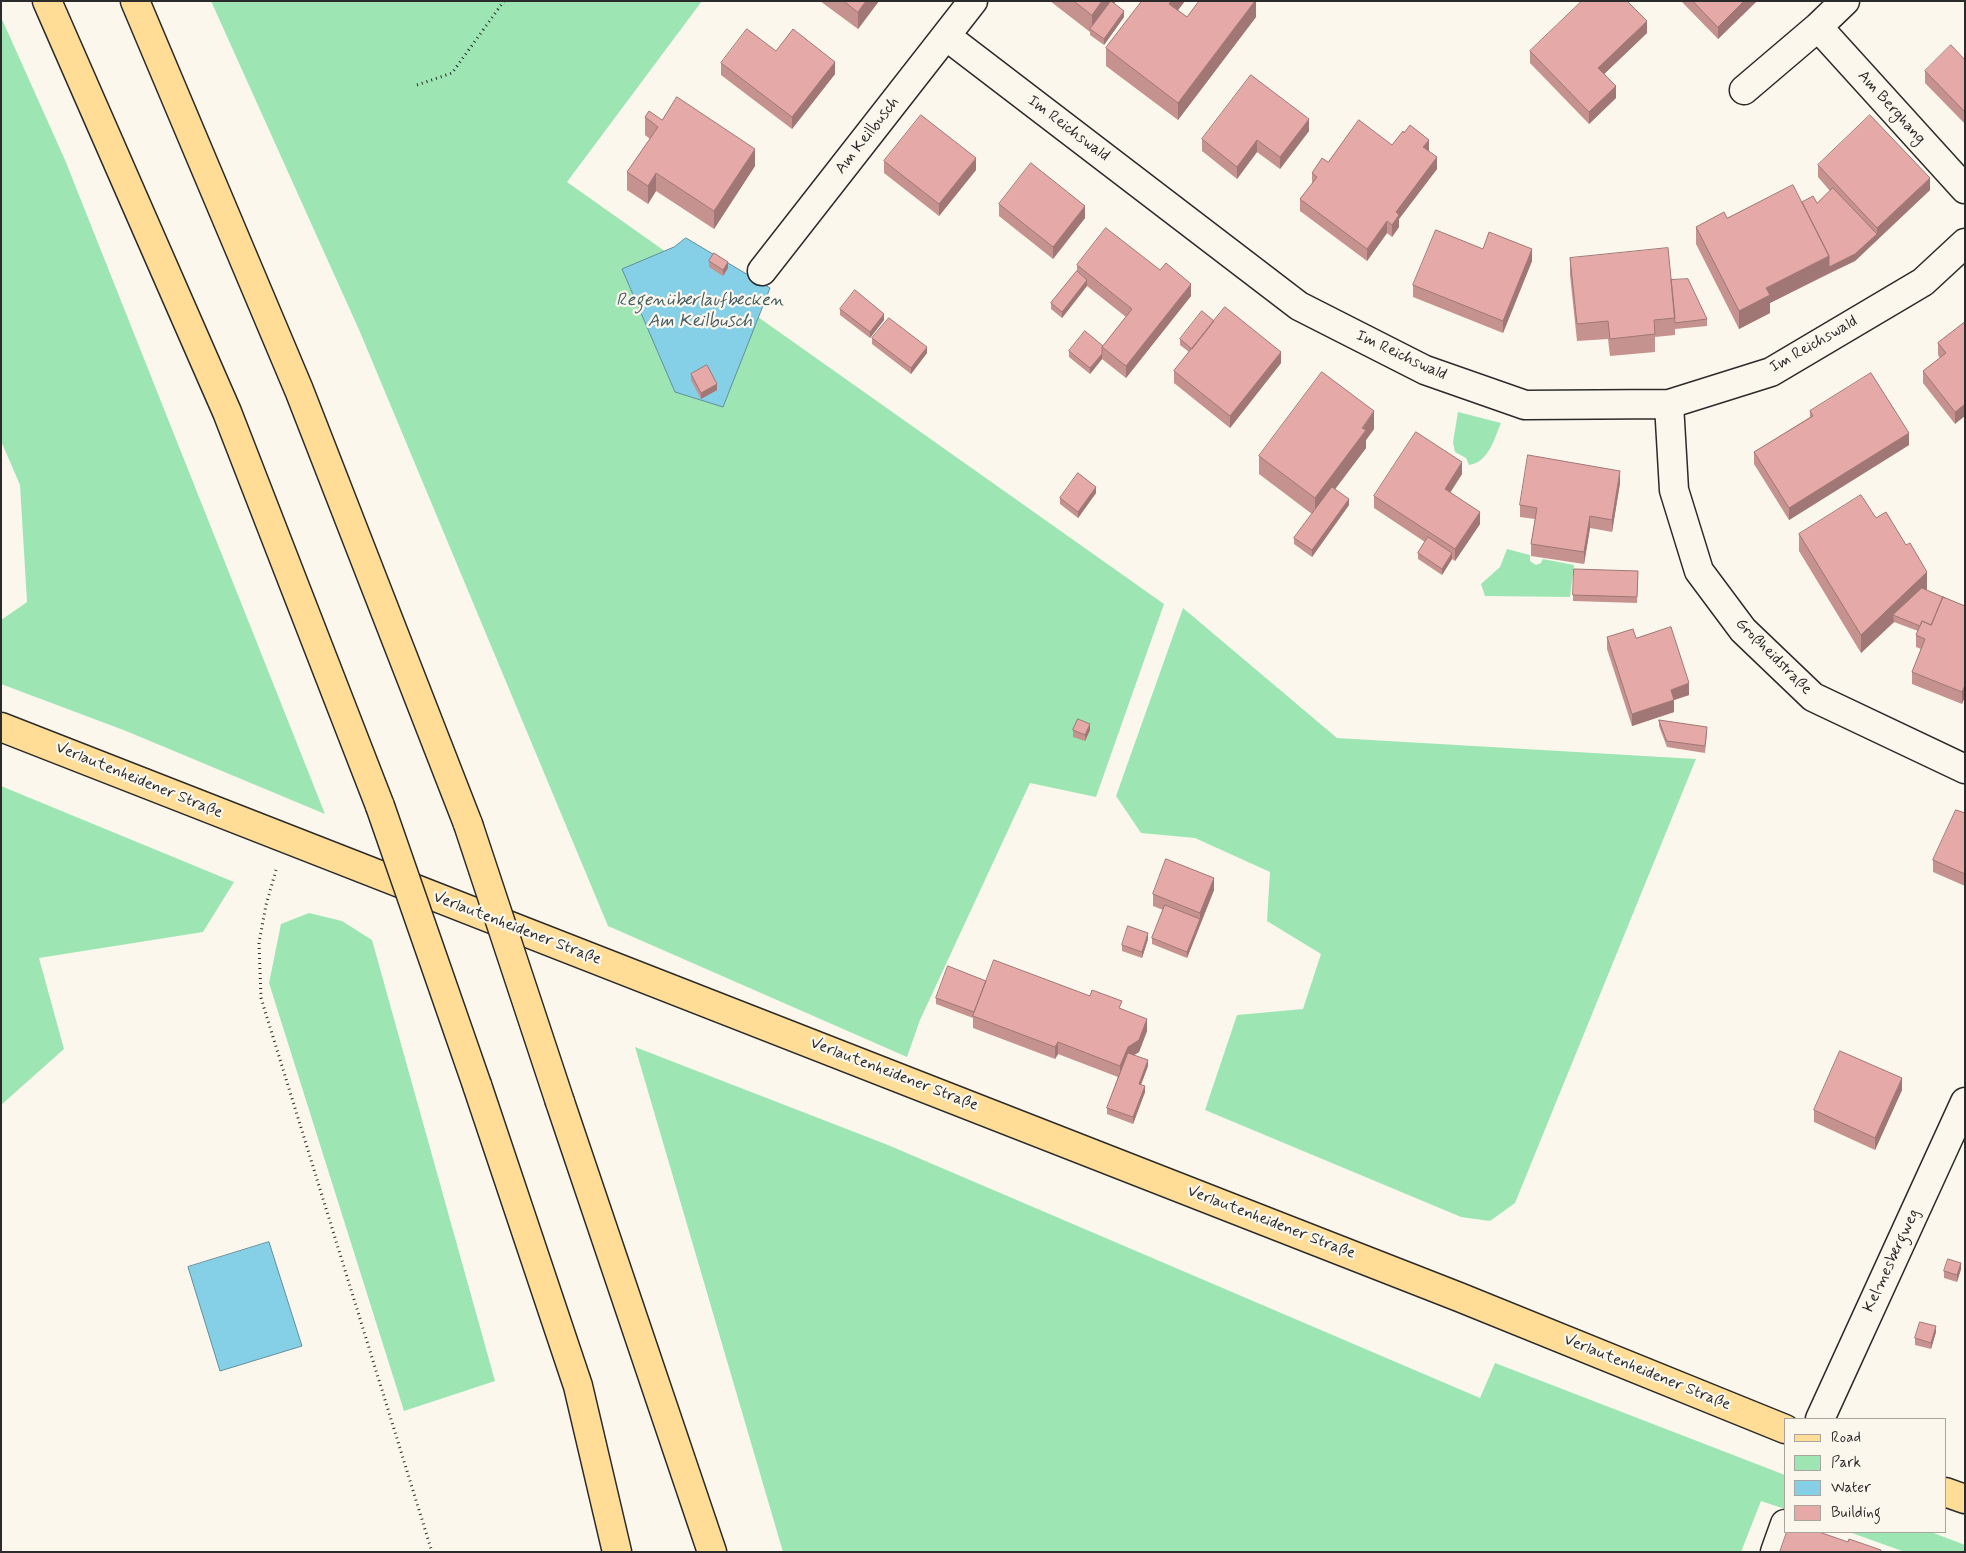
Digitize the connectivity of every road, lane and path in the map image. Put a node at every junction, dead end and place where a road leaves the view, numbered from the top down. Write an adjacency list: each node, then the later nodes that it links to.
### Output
1 (48, 1): 24 (main road, bridge)
2 (135, 1): 25 (main road, bridge)
3 (504, 1): 8 (path)
4 (973, 1): 7 (street, Am Keilbusch)
5 (1845, 1): 6 (street)
6 (1818, 27): 9 (street); 10 (street, Am Berghang)
7 (946, 36): 12 (street, Am Keilbusch); 13 (street, Im Reichswald)
8 (417, 85)
9 (1744, 90)
10 (1965, 189)
11 (1965, 243): 13 (street, Im Reichswald)
12 (762, 271)
13 (1669, 404): 15 (street, Großheidstraße)
14 (1, 727): 16 (main road, Verlautenheidener Straße)
15 (1965, 769)
16 (291, 842): 19 (main road, Verlautenheidener Straße); 23 (path)
17 (1965, 1102): 18 (street, Kelmesbergweg)
18 (1820, 1418)
19 (1784, 1429)
20 (1946, 1492): 21 (main road)
21 (1965, 1499)
22 (1784, 1527): 26 (street)
23 (432, 1552)
24 (617, 1552)
25 (712, 1552)
26 (1775, 1552)

